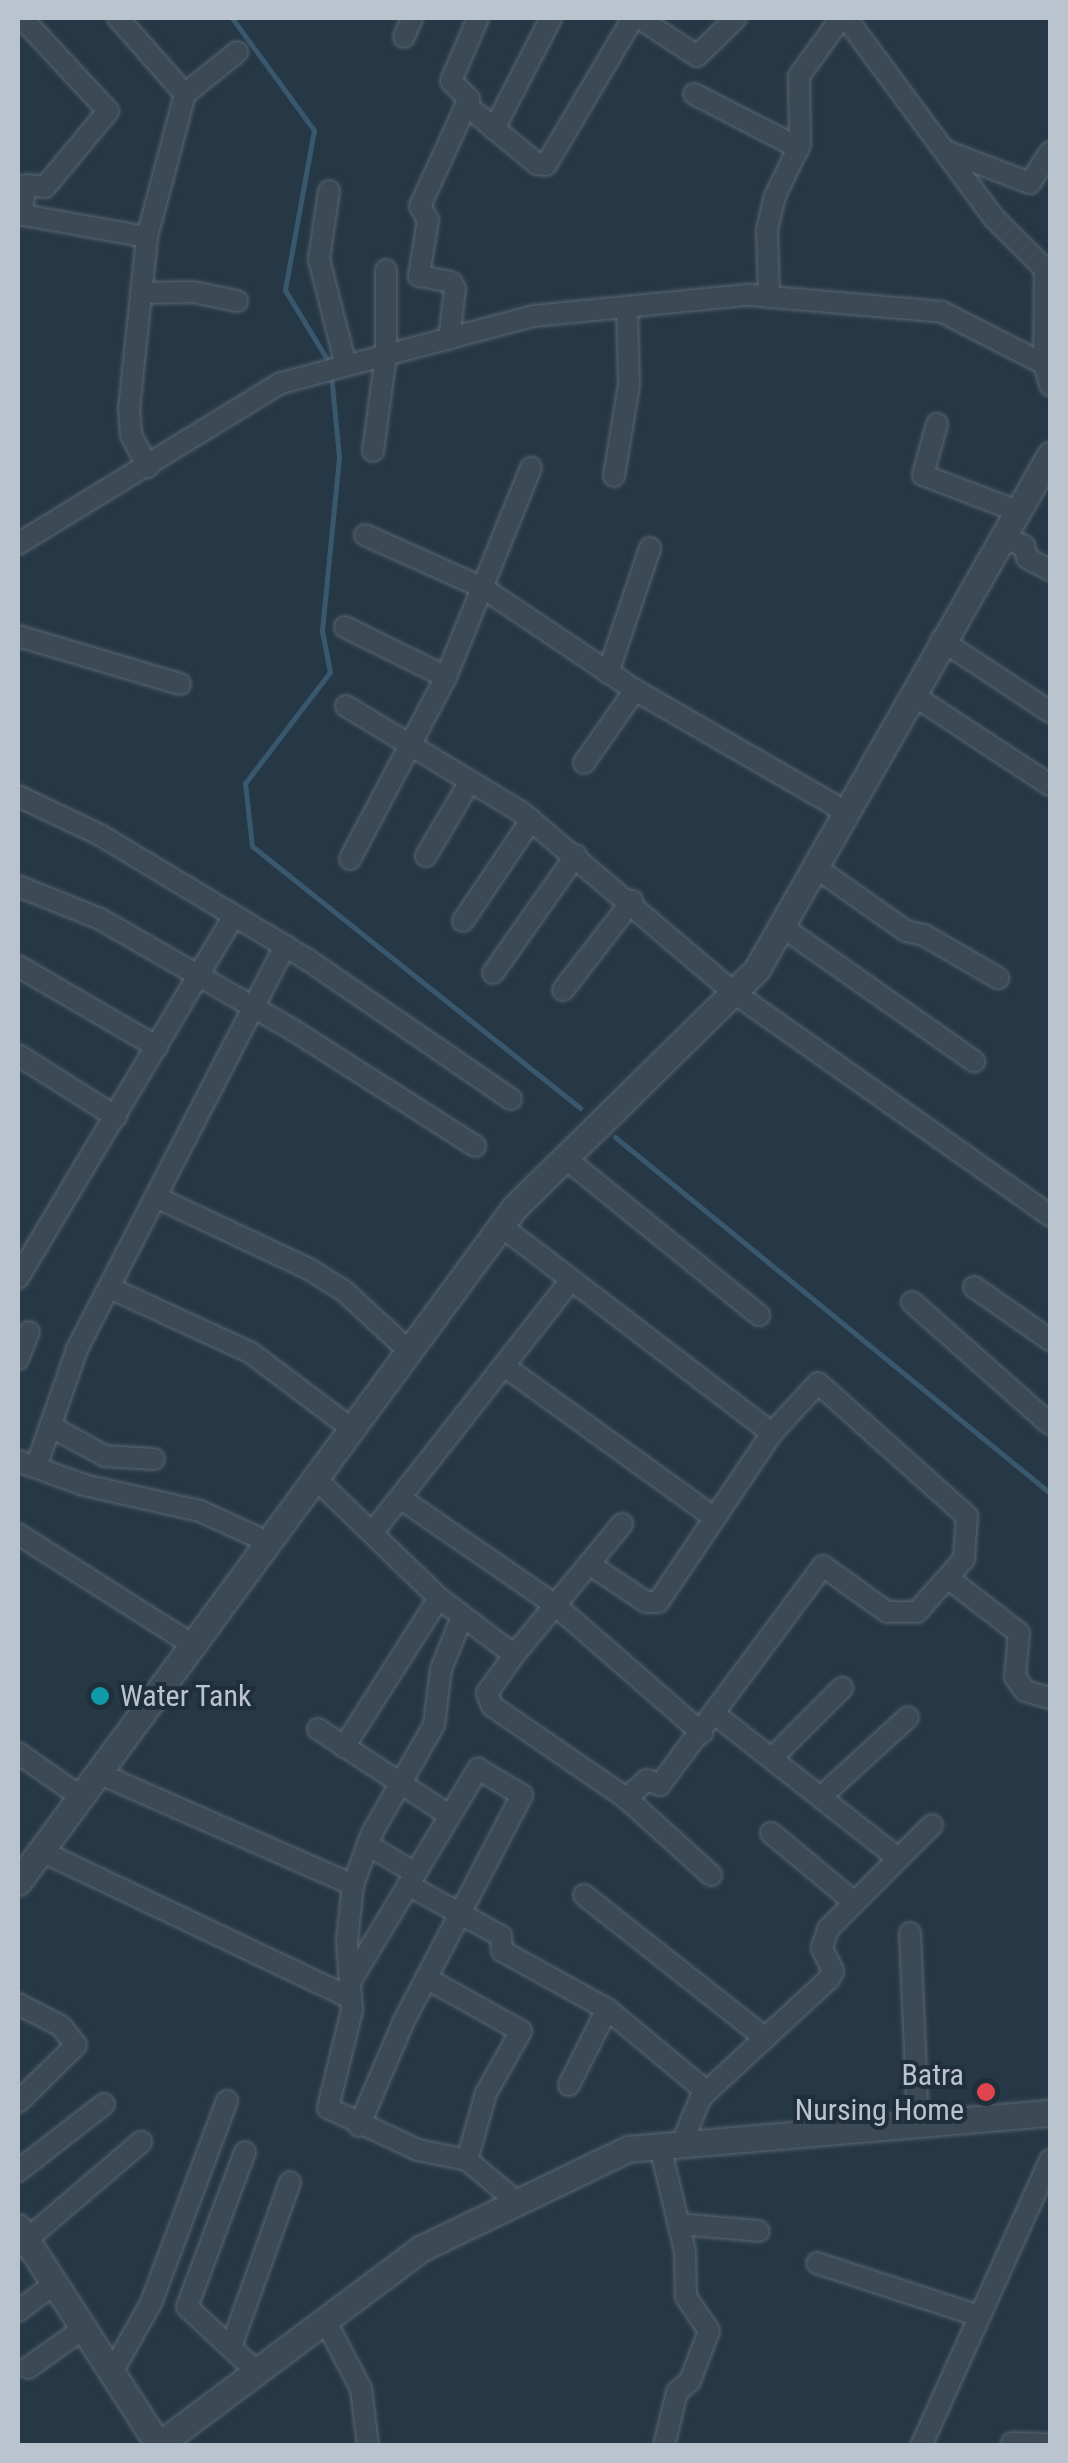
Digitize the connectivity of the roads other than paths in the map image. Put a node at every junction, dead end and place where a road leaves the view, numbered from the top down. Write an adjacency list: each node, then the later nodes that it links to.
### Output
1 (22, 18): 17 (street)
2 (118, 18): 9 (street)
3 (478, 18): 11 (street)
4 (551, 18): 12 (street)
5 (636, 18): 6 (street); 12 (street)
6 (736, 18)
7 (844, 18): 13 (street); 14 (street)
8 (236, 52): 9 (street)
9 (184, 94): 18 (street)
10 (694, 94): 13 (street)
11 (466, 105): 12 (street); 25 (street)
12 (494, 129)
13 (799, 148): 22 (street)
14 (944, 150): 15 (street); 20 (street)
15 (1050, 152)
16 (329, 191): 28 (street)
17 (19, 215): 18 (street)
18 (147, 237): 21 (street)
19 (386, 270): 26 (street)
20 (1048, 270): 27 (street)
21 (141, 293): 23 (street); 33 (street)
22 (769, 297): 24 (street); 27 (street)
23 (237, 302)
24 (627, 307): 25 (street); 35 (street)
25 (449, 339): 26 (street)
26 (386, 355): 28 (street); 31 (street)
27 (1044, 364): 29 (street)
28 (341, 367): 33 (street)
29 (1050, 385)
30 (937, 424): 36 (street)
31 (372, 450)
32 (1050, 455): 36 (street)
33 (148, 467): 39 (street)
34 (532, 468): 42 (street)
35 (614, 476)
36 (1017, 510): 38 (street)
37 (365, 535): 42 (street)
38 (1001, 538): 41 (street); 45 (street)
39 (18, 544)
40 (650, 548): 46 (street)
41 (1050, 570)
42 (483, 588): 46 (street); 47 (street)
43 (346, 627): 47 (street)
44 (18, 636): 48 (street)
45 (940, 640): 50 (street); 52 (street)
46 (608, 673): 49 (street)
47 (446, 677): 53 (street)
48 (180, 684)
49 (634, 690): 54 (street); 58 (street)
50 (914, 696): 56 (street); 58 (street)
51 (346, 706): 53 (street)
52 (1050, 712)
53 (412, 746): 55 (street); 62 (street)
54 (584, 763)
55 (470, 781): 59 (street); 60 (street)
56 (1050, 784)
57 (18, 796): 66 (street)
58 (846, 812): 63 (street)
59 (531, 820): 61 (street); 67 (street)
60 (426, 856)
61 (576, 856): 65 (street); 71 (street)
62 (350, 859)
63 (815, 868): 68 (street); 73 (street)
64 (18, 886): 72 (street)
65 (632, 901): 74 (street); 75 (street)
66 (234, 915): 69 (street); 72 (street)
67 (462, 921)
68 (781, 926): 75 (street); 79 (street)
69 (284, 946): 76 (street); 80 (street)
70 (18, 966): 77 (street)
71 (493, 973)
72 (199, 978): 76 (street); 77 (street)
73 (998, 978)
74 (563, 990)
75 (733, 992): 83 (street); 85 (street)
76 (249, 1005): 82 (street); 84 (street)
77 (157, 1047): 81 (street)
78 (18, 1055): 81 (street)
79 (974, 1061)
80 (511, 1099)
81 (116, 1117): 87 (street)
82 (475, 1146)
83 (565, 1158): 86 (street); 92 (street)
84 (158, 1198): 89 (street); 95 (street)
85 (1050, 1216)
86 (501, 1226): 88 (street); 95 (street)
87 (18, 1278)
88 (571, 1280): 97 (street); 101 (street)
89 (110, 1288): 99 (street); 100 (street)
90 (974, 1288): 94 (street)
91 (912, 1302): 98 (street)
92 (759, 1315)
93 (29, 1332): 96 (street)
94 (1050, 1340)
95 (409, 1351): 100 (street)
96 (18, 1359)
97 (504, 1366): 105 (street); 106 (street)
98 (1050, 1424)
99 (50, 1426): 102 (street); 103 (street)
100 (352, 1428): 104 (street)
101 (772, 1433): 106 (street); 112 (street)
102 (154, 1459)
103 (27, 1464): 110 (street)
104 (316, 1478): 108 (street); 110 (street)
105 (400, 1498): 108 (street); 114 (street)
106 (713, 1517): 111 (street)
107 (622, 1524): 111 (street)
108 (372, 1533): 113 (street)
109 (18, 1534): 116 (street)
110 (268, 1542): 116 (street)
111 (589, 1564): 114 (street)
112 (949, 1579): 119 (street); 120 (street)
113 (438, 1598): 115 (street); 124 (street)
114 (555, 1605): 117 (street); 123 (street)
115 (462, 1617): 117 (street); 128 (street)
116 (192, 1645): 127 (street)
117 (514, 1654): 131 (street)
118 (842, 1688): 126 (street)
119 (1050, 1698)
120 (716, 1715): 123 (street); 126 (street)
121 (908, 1717): 129 (street)
122 (318, 1729): 124 (street)
123 (702, 1733): 131 (street)
124 (344, 1746): 128 (street)
125 (18, 1753): 130 (street)
126 (774, 1755): 129 (street)
127 (98, 1773): 130 (street); 141 (street)
128 (400, 1785): 132 (street); 135 (street)
129 (823, 1795): 137 (street)
130 (80, 1797): 136 (street)
131 (626, 1798): 138 (street)
132 (449, 1815): 139 (street); 144 (street)
133 (932, 1825): 137 (street)
134 (772, 1834): 143 (street)
135 (368, 1845): 139 (street); 141 (street)
136 (41, 1851): 140 (street); 147 (street)
137 (898, 1858): 143 (street)
138 (711, 1874)
139 (411, 1879): 144 (street); 147 (street)
140 (18, 1882)
141 (353, 1886): 147 (street)
142 (584, 1895): 150 (street)
143 (854, 1902): 150 (street)
144 (459, 1915): 146 (street); 149 (street)
145 (910, 1933): 157 (street)
146 (426, 1978): 158 (street); 162 (street)
147 (350, 1990): 158 (street)
148 (18, 2004): 154 (street)
149 (607, 2010): 151 (street); 152 (street)
150 (765, 2038): 152 (street)
151 (569, 2085)
152 (707, 2092): 160 (street)
153 (227, 2101): 179 (street)
154 (18, 2102)
155 (104, 2104): 164 (street)
156 (1050, 2112): 157 (street)
157 (918, 2124): 160 (street)
158 (359, 2126): 162 (street)
159 (141, 2142): 169 (street)
160 (670, 2145): 166 (street); 167 (street)
161 (245, 2152): 176 (street)
162 (468, 2160): 166 (street)
163 (1050, 2160): 173 (street)
164 (18, 2171)
165 (290, 2182): 176 (street)
166 (517, 2202): 174 (street)
167 (680, 2224): 168 (street); 184 (street)
168 (759, 2230)
169 (20, 2238): 171 (street)
170 (817, 2264): 173 (street)
171 (53, 2285): 172 (street); 175 (street)
172 (18, 2311)
173 (980, 2316): 185 (street)
174 (325, 2320): 178 (street); 183 (street)
175 (82, 2330): 177 (street); 179 (street)
176 (232, 2347): 178 (street)
177 (28, 2368)
178 (256, 2372): 182 (street)
179 (111, 2374): 182 (street)
180 (1012, 2444): 181 (street)
181 (1050, 2444)
182 (158, 2445)
183 (368, 2446)
184 (664, 2446)
185 (921, 2446)

